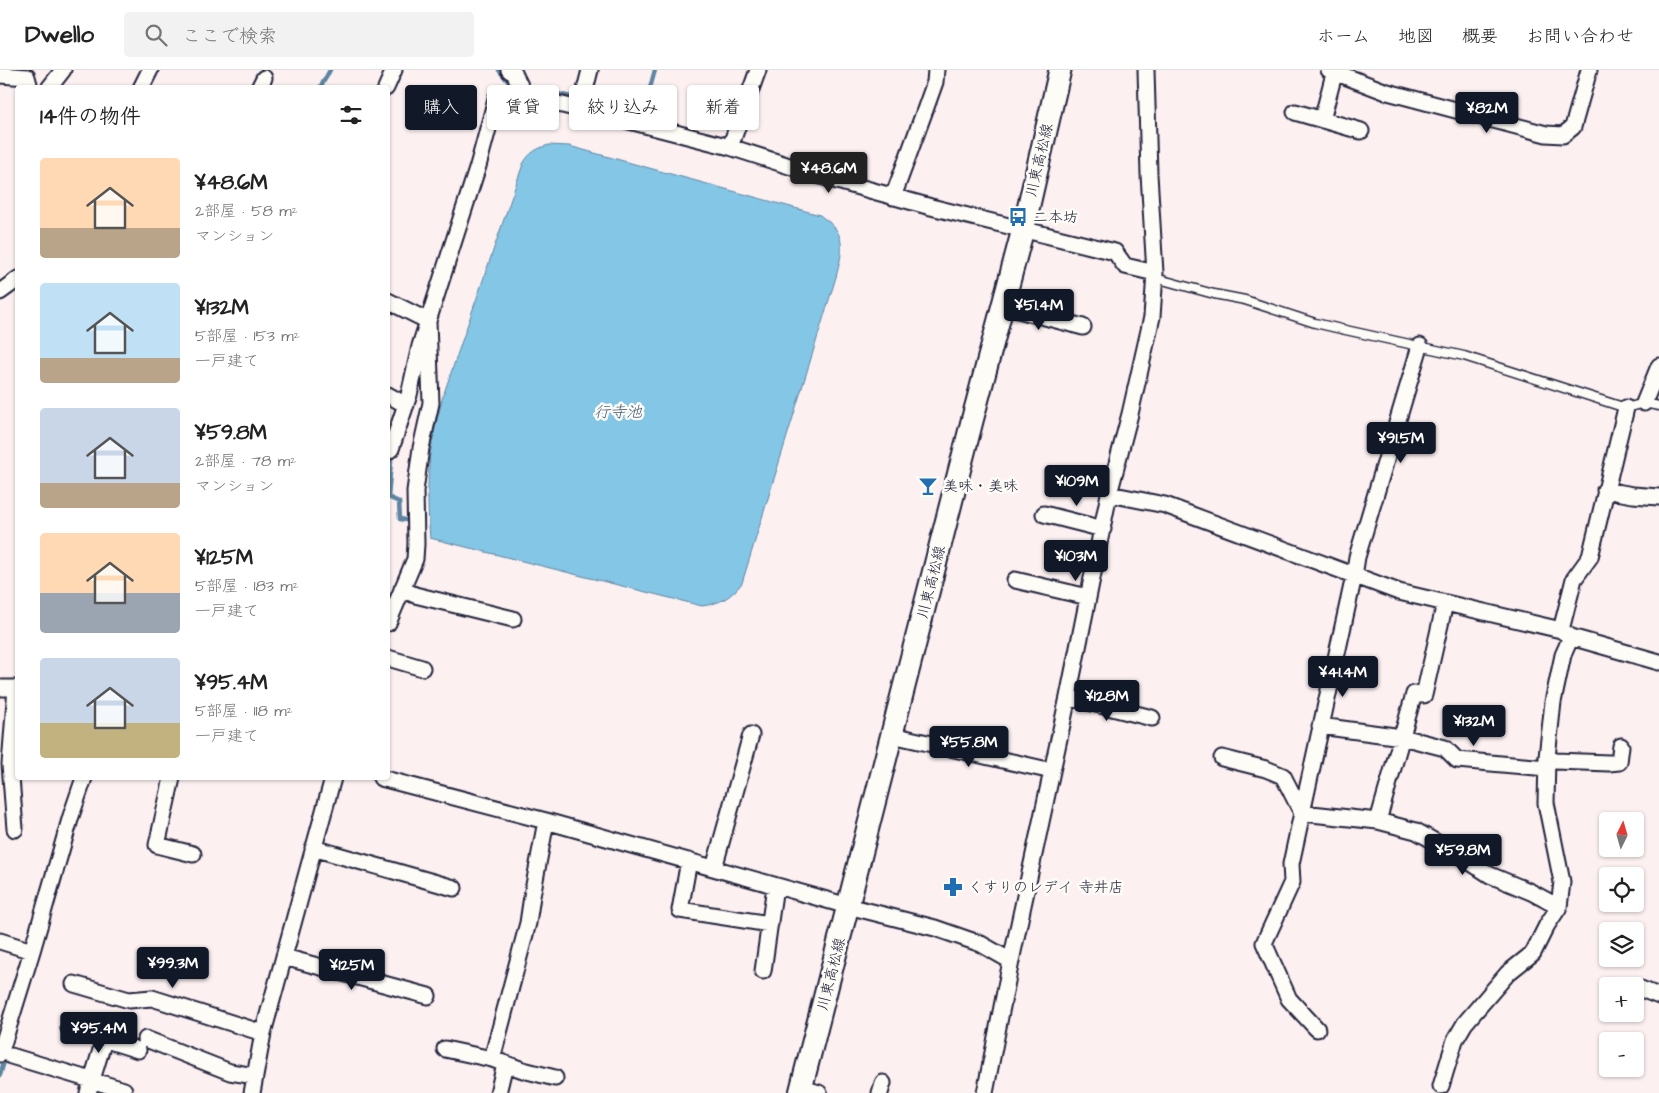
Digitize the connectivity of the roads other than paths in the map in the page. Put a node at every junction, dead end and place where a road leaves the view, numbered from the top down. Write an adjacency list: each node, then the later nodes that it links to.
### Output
1 (63, 70): 14 (street)
2 (150, 70): 15 (street)
3 (394, 70): 16 (street)
4 (590, 70): 17 (street)
5 (758, 70): 23 (street)
6 (1060, 70): 25 (main road, 川東高松線)
7 (1146, 70): 26 (street)
8 (1333, 70): 9 (street); 20 (street)
9 (1589, 70)
10 (933, 71): 24 (street)
11 (0, 75): 13 (street)
12 (517, 80): 18 (street); 31 (street)
13 (29, 85)
14 (52, 85)
15 (142, 85)
16 (387, 85)
17 (586, 85)
18 (569, 98)
19 (1295, 112): 20 (street)
20 (1322, 120): 22 (street)
21 (673, 130): 23 (street)
22 (1361, 131)
23 (730, 147): 24 (street)
24 (893, 197): 25 (street)
25 (1023, 228): 26 (street); 30 (main road, 川東高松線)
26 (1155, 275): 33 (lane); 41 (street)
27 (15, 281): 28 (street)
28 (0, 292)
29 (390, 302): 31 (street)
30 (1003, 306): 32 (street); 63 (main road, 川東高松線)
31 (428, 321): 36 (street); 47 (street)
32 (1083, 327)
33 (1420, 346): 38 (lane); 45 (street)
34 (1659, 366): 37 (street)
35 (390, 396): 36 (street)
36 (406, 405): 39 (street)
37 (1652, 405): 38 (lane)
38 (1626, 408): 40 (street)
39 (390, 450)
40 (1605, 490): 42 (street); 52 (street)
41 (1109, 494): 44 (street); 45 (street)
42 (1659, 497)
43 (1044, 514): 44 (street)
44 (1103, 529): 48 (street)
45 (1354, 576): 49 (street); 61 (street)
46 (1015, 580): 48 (street)
47 (402, 589): 50 (street); 51 (street)
48 (1088, 597): 58 (street)
49 (1445, 603): 52 (street); 64 (street)
50 (390, 619)
51 (513, 619)
52 (1566, 634): 54 (street); 67 (street)
53 (390, 659): 55 (street)
54 (1659, 662)
55 (422, 668)
56 (0, 688): 57 (street)
57 (15, 688)
58 (1068, 697): 60 (street); 68 (street)
59 (15, 710): 76 (street)
60 (1152, 718)
61 (1320, 726): 64 (street); 73 (street)
62 (751, 735): 80 (street)
63 (892, 736): 68 (street); 83 (main road, 川東高松線)
64 (1402, 737): 67 (street); 75 (street)
65 (1621, 746): 67 (street)
66 (1222, 758): 73 (street)
67 (1547, 762): 84 (street)
68 (1052, 771): 89 (street)
69 (83, 780): 87 (street)
70 (172, 780): 78 (street)
71 (332, 780): 77 (street)
72 (389, 780): 74 (street)
73 (1302, 813): 75 (street); 97 (street)
74 (546, 821): 79 (street); 102 (street)
75 (1378, 821): 84 (street)
76 (15, 829)
77 (313, 848): 82 (street); 88 (street)
78 (193, 854)
79 (689, 861): 80 (street); 85 (street)
80 (714, 868): 81 (street)
81 (775, 886): 83 (street); 85 (street)
82 (454, 888)
83 (848, 906): 89 (street); 108 (main road, 川東高松線)
84 (1558, 907): 105 (street)
85 (770, 924): 90 (street)
86 (0, 941): 87 (street)
87 (32, 951): 95 (street)
88 (284, 957): 93 (street); 98 (street)
89 (1010, 961): 111 (street)
90 (763, 971)
91 (74, 984): 98 (street)
92 (1644, 990): 94 (street)
93 (428, 996)
94 (1659, 996)
95 (6, 1015): 101 (street)
96 (69, 1028): 99 (street)
97 (1317, 1029)
98 (263, 1033): 103 (street)
99 (104, 1040): 103 (street); 106 (street)
100 (445, 1049): 102 (street)
101 (6, 1055): 106 (street)
102 (499, 1061): 104 (street); 110 (street)
103 (255, 1076): 109 (street)
104 (555, 1078)
105 (1441, 1086)
106 (90, 1087): 107 (street)
107 (124, 1090)
108 (807, 1091)
109 (252, 1093)
110 (498, 1093)
111 (985, 1093)

